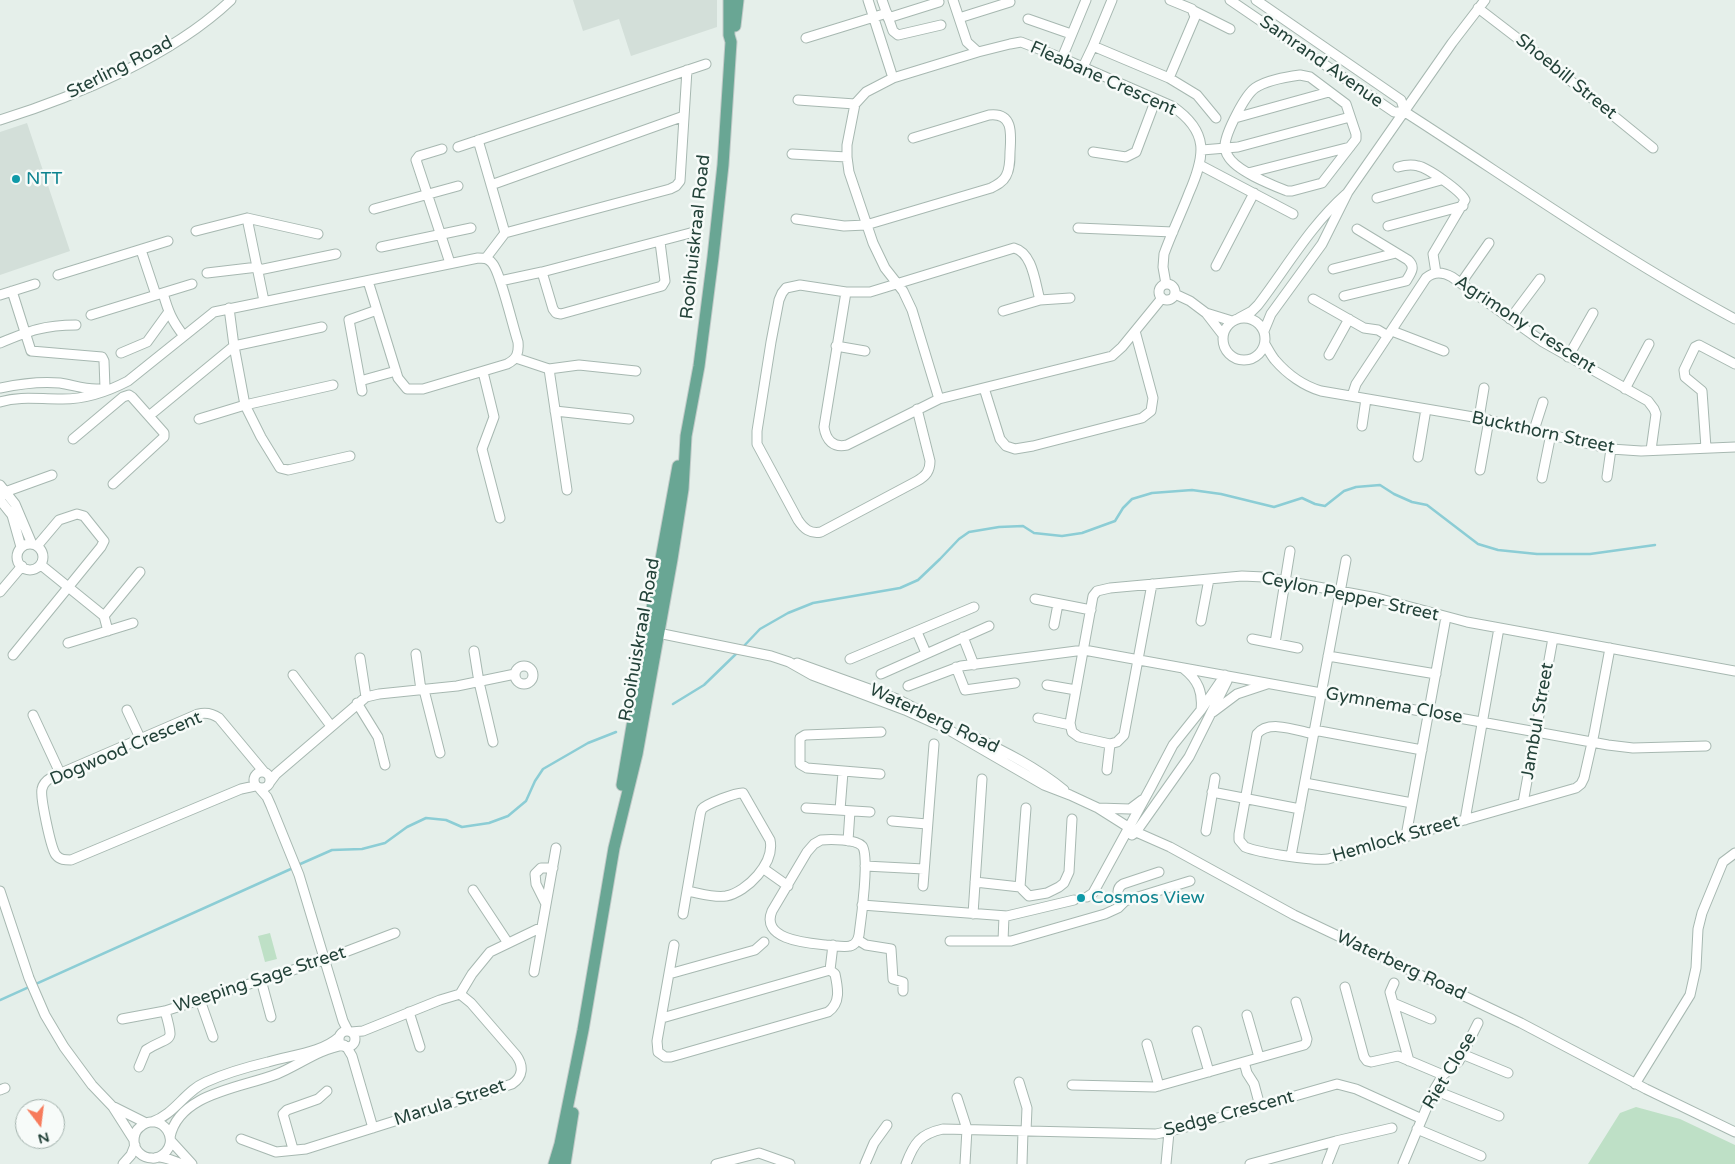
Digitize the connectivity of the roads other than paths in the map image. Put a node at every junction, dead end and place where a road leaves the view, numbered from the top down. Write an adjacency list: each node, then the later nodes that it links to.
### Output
1 (231, 0): 43 (street, Sterling Road)
2 (729, 0): 25 (main road, Rooihuiskraal Road)
3 (738, 0): 25 (main road, Rooihuiskraal Road)
4 (868, 0): 18 (street)
5 (882, 0): 17 (street)
6 (953, 0): 19 (street)
7 (1086, 0): 23 (street)
8 (1112, 0): 26 (street)
9 (1170, 0): 16 (street)
10 (1230, 0): 38 (street, Samrand Avenue)
11 (1256, 0): 38 (street, Samrand Avenue)
12 (1485, 0): 15 (street)
13 (939, 2): 17 (street)
14 (1010, 2): 19 (street)
15 (1478, 8): 38 (street); 49 (street, Shoebill Street)
16 (1194, 11): 22 (street); 33 (street)
17 (888, 16): 18 (street); 21 (street)
18 (873, 18): 24 (street); 32 (street)
19 (959, 18): 27 (street)
20 (1028, 19): 23 (street)
21 (941, 24)
22 (1230, 29)
23 (1071, 34): 28 (street)
24 (806, 38)
25 (731, 42): 182 (main road, Rooihuiskraal Road)
26 (1093, 46): 30 (street); 33 (street)
27 (978, 52): 28 (street, Fleabane Crescent); 32 (street, Fleabane Crescent)
28 (1062, 58): 30 (street, Fleabane Crescent)
29 (706, 64): 31 (street)
30 (1082, 67): 35 (street, Fleabane Crescent)
31 (687, 70): 39 (street); 45 (street)
32 (894, 78): 37 (street, Fleabane Crescent)
33 (1169, 78): 41 (street)
34 (1329, 92): 40 (street); 42 (street); 42 (street)
35 (1156, 99): 51 (street, Fleabane Crescent); 52 (street)
36 (798, 100): 37 (street)
37 (855, 104): 54 (street)
38 (1405, 112): 61 (street); 129 (street)
39 (684, 116): 59 (street); 78 (street)
40 (1350, 117): 47 (street); 48 (street)
41 (1216, 118)
42 (1235, 118): 48 (street)
43 (0, 120)
44 (913, 138): 70 (street)
45 (478, 140): 46 (street); 59 (street)
46 (458, 147)
47 (1351, 147): 57 (street); 57 (street)
48 (1225, 148): 51 (street); 57 (street)
49 (1653, 148)
50 (442, 149): 63 (street)
51 (1202, 150): 55 (street, Fleabane Crescent)
52 (1093, 152)
53 (792, 154): 54 (street)
54 (846, 158): 70 (street)
55 (1200, 165): 62 (street); 77 (street, Fleabane Crescent)
56 (1398, 166): 58 (street)
57 (1248, 173)
58 (1441, 180): 64 (street); 65 (street)
59 (491, 185): 78 (street)
60 (458, 186): 63 (street)
61 (1348, 192): 81 (street); 85 (street)
62 (1254, 193): 67 (street); 92 (street)
63 (427, 195): 66 (street); 80 (street)
64 (1377, 198)
65 (1463, 206): 71 (street); 96 (street)
66 (374, 208)
67 (1293, 214)
68 (247, 218): 75 (street); 79 (street); 93 (street)
69 (796, 219): 70 (street)
70 (866, 225): 107 (street)
71 (1388, 226)
72 (471, 228): 80 (street)
73 (1078, 228): 77 (street)
74 (1357, 229): 88 (street)
75 (196, 232)
76 (694, 232): 83 (street)
77 (1173, 232): 106 (street, Fleabane Crescent)
78 (505, 233): 90 (street)
79 (318, 234)
80 (442, 235): 86 (street); 91 (street)
81 (1308, 235): 85 (street); 130 (street)
82 (168, 241): 87 (street)
83 (660, 242): 95 (street); 95 (street)
84 (1489, 243): 103 (street)
85 (1322, 244): 134 (street)
86 (381, 247)
87 (141, 250): 98 (street); 111 (street)
88 (1396, 252): 94 (street); 102 (street)
89 (336, 254): 93 (street)
90 (486, 258): 91 (street); 101 (street)
91 (450, 263): 100 (street)
92 (1216, 266)
93 (259, 269): 97 (street); 119 (street)
94 (1333, 270)
95 (542, 272): 101 (street)
96 (1436, 273): 103 (street, Agrimony Crescent); 108 (street, Agrimony Crescent)
97 (207, 274)
98 (58, 275)
99 (1540, 280): 128 (street)
100 (368, 281): 119 (street); 121 (street)
101 (500, 281): 150 (street)
102 (1406, 281): 108 (street); 114 (street)
103 (1460, 283): 128 (street, Agrimony Crescent)
104 (35, 284): 109 (street)
105 (192, 284): 111 (street)
106 (1166, 284): 112 (street); 116 (street)
107 (898, 285): 110 (street); 118 (street); 167 (street)
108 (1419, 289): 136 (street, Agrimony Crescent)
109 (12, 291): 113 (street); 135 (street)
110 (846, 292): 143 (street); 172 (street)
111 (159, 294): 123 (street); 126 (street)
112 (1175, 294): 116 (street); 124 (street)
113 (0, 295)
114 (1344, 296)
115 (1070, 298): 118 (street)
116 (1162, 298): 133 (street)
117 (1313, 298): 127 (street)
118 (1040, 300): 122 (street)
119 (264, 301): 120 (street)
120 (229, 308): 138 (street); 142 (street)
121 (377, 310): 155 (street); 158 (street)
122 (1004, 310)
123 (168, 313): 138 (street); 146 (street)
124 (1206, 313): 130 (street); 137 (street)
125 (1593, 313): 149 (street)
126 (91, 315)
127 (1349, 319): 136 (street); 147 (street)
128 (1510, 319): 149 (street, Agrimony Crescent)
129 (1735, 319)
130 (1235, 320): 134 (street); 137 (street)
131 (76, 325): 135 (street)
132 (322, 327): 142 (street)
133 (1135, 330): 162 (street); 162 (street)
134 (1264, 332): 140 (street)
135 (25, 333): 139 (street); 161 (street)
136 (1390, 333): 145 (street); 166 (street, Agrimony Crescent)
137 (1223, 335): 148 (street)
138 (184, 336): 152 (street)
139 (0, 343)
140 (1265, 344): 148 (street); 153 (street)
141 (1649, 344): 164 (street)
142 (234, 346): 171 (street); 175 (street)
143 (836, 346): 144 (street); 172 (street)
144 (865, 351)
145 (1444, 351)
146 (121, 353)
147 (1329, 355)
148 (1255, 357): 153 (street)
149 (1568, 357): 164 (street, Agrimony Crescent)
150 (516, 358): 154 (street); 157 (street)
151 (1735, 364): 184 (street)
152 (144, 367): 161 (street); 169 (street)
153 (1282, 367): 166 (street, Buckthorn Street)
154 (549, 369): 156 (street); 174 (street)
155 (396, 371): 157 (street); 158 (street)
156 (636, 371)
157 (483, 372): 197 (street)
158 (360, 381): 165 (street)
159 (333, 385): 171 (street)
160 (0, 388): 161 (street)
161 (105, 388)
162 (984, 388): 167 (street)
163 (1484, 388): 178 (street)
164 (1625, 389): 187 (street, Agrimony Crescent)
165 (362, 391)
166 (1352, 396): 168 (street, Buckthorn Street)
167 (939, 399): 172 (street)
168 (1366, 399): 173 (street, Buckthorn Street); 179 (street)
169 (0, 402)
170 (1543, 402): 180 (street)
171 (245, 405): 176 (street); 188 (street)
172 (917, 409)
173 (1426, 409): 178 (street, Buckthorn Street); 189 (street)
174 (555, 411): 177 (street); 195 (street)
175 (149, 416): 183 (street); 194 (street)
176 (199, 419)
177 (629, 419)
178 (1484, 419): 180 (street, Buckthorn Street); 190 (street)
179 (1362, 426)
180 (1534, 430): 181 (street, Buckthorn Street)
181 (1551, 434): 186 (street, Buckthorn Street); 192 (street)
182 (686, 436): 223 (main road, Rooihuiskraal Road); 225 (main road, Rooihuiskraal Road)
183 (73, 439)
184 (1706, 448): 185 (street, Buckthorn Street); 187 (street, Buckthorn Street)
185 (1735, 448)
186 (1611, 449): 187 (street, Buckthorn Street); 193 (street)
187 (1651, 450)
188 (350, 456)
189 (1418, 456)
190 (1480, 470)
191 (52, 475): 196 (street)
192 (1542, 478)
193 (1607, 478)
194 (113, 484)
195 (567, 490)
196 (3, 499): 198 (street); 199 (street)
197 (500, 518)
198 (35, 545): 199 (street); 202 (street); 208 (street)
199 (22, 547): 203 (street)
200 (1290, 551): 206 (street)
201 (1346, 560): 209 (street)
202 (41, 564): 203 (street); 208 (street)
203 (22, 566): 210 (street)
204 (140, 572): 215 (street)
205 (1209, 579): 206 (street, Ceylon Pepper Street); 207 (street, Ceylon Pepper Street); 217 (street)
206 (1284, 580): 209 (street, Ceylon Pepper Street); 230 (street)
207 (1152, 584): 214 (street, Ceylon Pepper Street); 241 (street)
208 (67, 586): 215 (street); 237 (street)
209 (1340, 591): 216 (street, Ceylon Pepper Street); 238 (street)
210 (0, 592)
211 (1035, 599): 212 (street)
212 (1058, 604): 214 (street); 220 (street)
213 (974, 607): 224 (street)
214 (1091, 610): 234 (street, Ceylon Pepper Street)
215 (104, 616): 222 (street)
216 (1446, 617): 221 (street, Ceylon Pepper Street); 248 (street)
217 (1201, 621)
218 (133, 623): 222 (street)
219 (989, 626): 226 (street)
220 (1054, 626)
221 (1500, 628): 227 (street, Ceylon Pepper Street); 266 (street)
222 (108, 631): 229 (street)
223 (648, 632): 225 (street, Waterberg Road); 312 (main road, Rooihuiskraal Road)
224 (917, 632): 235 (street); 240 (street)
225 (660, 634): 298 (street, Waterberg Road); 312 (main road, Rooihuiskraal Road)
226 (963, 637): 235 (street); 242 (street)
227 (1553, 638): 232 (street, Ceylon Pepper Street); 271 (street, Jambul Street)
228 (1252, 639): 230 (street)
229 (68, 643)
230 (1275, 643): 231 (street)
231 (1298, 648)
232 (1610, 648): 245 (street, Ceylon Pepper Street); 274 (street, Hemlock Street)
233 (474, 650): 251 (street)
234 (1084, 650): 241 (street, Gymnema Close); 242 (street, Gymnema Close); 257 (street, Ceylon Pepper Street)
235 (926, 653): 247 (street)
236 (416, 654): 256 (street)
237 (13, 655)
238 (1328, 656): 248 (street); 258 (street)
239 (360, 658): 259 (street)
240 (850, 660)
241 (1138, 660): 244 (street, Gymnema Close); 276 (street)
242 (974, 665): 243 (street, Gymnema Close)
243 (956, 667): 252 (street); 255 (street, Gymnema Close)
244 (1182, 668): 250 (street, Gymnema Close); 263 (street)
245 (1735, 671)
246 (515, 674): 251 (street)
247 (881, 674)
248 (1436, 674): 262 (street)
249 (293, 675): 268 (street)
250 (1227, 676): 253 (street, Gymnema Close); 263 (street)
251 (479, 682): 256 (street); 273 (street)
252 (1015, 683)
253 (1270, 683): 258 (street, Gymnema Close); 263 (street)
254 (1046, 685): 257 (street)
255 (908, 686)
256 (423, 690): 259 (street); 279 (street)
257 (1076, 690): 267 (street, Ceylon Pepper Street)
258 (1321, 693): 262 (street, Gymnema Close); 270 (street)
259 (366, 697): 260 (street)
260 (358, 703): 268 (street); 280 (street)
261 (127, 710): 272 (street)
262 (1429, 712): 266 (street, Gymnema Close); 278 (street)
263 (1205, 713): 281 (street); 285 (street)
264 (33, 715): 284 (street)
265 (1038, 718): 267 (street)
266 (1483, 722): 271 (street, Gymnema Close); 304 (street)
267 (1070, 724): 276 (street)
268 (331, 726): 288 (street)
269 (882, 732): 283 (street)
270 (1314, 732): 278 (street, Hemlock Street); 290 (street); 293 (street, Hemlock Street)
271 (1536, 732): 274 (street, Gymnema Close); 295 (street, Jambul Street)
272 (141, 740): 284 (street, Dogwood Crescent); 288 (street, Dogwood Crescent)
273 (493, 742)
274 (1592, 742): 277 (street, Gymnema Close); 295 (street, Hemlock Street)
275 (934, 744): 306 (street)
276 (1110, 744): 282 (street)
277 (1706, 746)
278 (1422, 750): 294 (street)
279 (440, 753)
280 (385, 765)
281 (1162, 766): 285 (street); 292 (street)
282 (1107, 770)
283 (843, 772): 286 (street); 300 (street)
284 (60, 773): 288 (street, Dogwood Crescent)
285 (1176, 773): 307 (street)
286 (880, 774)
287 (1215, 778): 291 (street)
288 (263, 779): 345 (street)
289 (982, 779): 321 (street)
290 (1304, 783): 294 (street); 299 (street)
291 (1212, 792): 293 (street); 308 (street)
292 (1145, 798): 298 (street); 307 (street)
293 (1245, 799): 299 (street); 314 (street, Hemlock Street)
294 (1412, 803): 309 (street)
295 (1523, 803): 304 (street, Hemlock Street)
296 (806, 808): 300 (street)
297 (1026, 808): 324 (street)
298 (1098, 808): 307 (street, Waterberg Road)
299 (1300, 809): 314 (street)
300 (840, 810): 301 (street)
301 (850, 811): 302 (street); 310 (street)
302 (870, 812)
303 (1072, 819): 324 (street)
304 (1465, 820): 309 (street, Hemlock Street)
305 (892, 821): 306 (street)
306 (927, 824): 318 (street)
307 (1132, 830): 328 (street); 381 (street, Waterberg Road)
308 (1206, 831)
309 (1406, 836): 314 (street, Hemlock Street)
310 (848, 841): 315 (street); 322 (street)
311 (556, 848): 316 (street)
312 (614, 848): 365 (main road, Rooihuiskraal Road)
313 (1735, 853): 381 (street)
314 (1291, 856)
315 (866, 866): 318 (street); 332 (street)
316 (553, 868): 330 (street); 330 (street)
317 (764, 869): 322 (street); 326 (street); 326 (street)
318 (924, 869): 323 (street)
319 (1159, 872): 331 (street)
320 (1190, 881): 331 (street)
321 (975, 882): 324 (street); 334 (street)
322 (788, 886): 344 (street)
323 (923, 886)
324 (1020, 887)
325 (473, 890): 342 (street)
326 (687, 891): 333 (street)
327 (0, 892): 389 (street)
328 (1087, 896)
329 (1074, 900): 335 (street)
330 (546, 904): 336 (street)
331 (1122, 904): 339 (street)
332 (862, 905): 334 (street); 338 (street)
333 (683, 914)
334 (973, 914): 335 (street)
335 (1004, 916): 339 (street)
336 (542, 927): 342 (street); 347 (street)
337 (395, 933): 345 (street, Weeping Sage Street)
338 (858, 940): 344 (street); 352 (street)
339 (1003, 941): 341 (street)
340 (764, 942): 348 (street)
341 (950, 942)
342 (508, 943): 353 (street)
343 (674, 945): 348 (street)
344 (833, 945): 346 (street)
345 (324, 960): 349 (street, Weeping Sage Street); 368 (street)
346 (830, 970): 361 (street); 361 (street)
347 (534, 972)
348 (669, 974): 361 (street)
349 (261, 980): 354 (street, Weeping Sage Street); 360 (street)
350 (1394, 984): 356 (street)
351 (1345, 987): 373 (street)
352 (903, 991)
353 (460, 994): 358 (street); 394 (street, Marula Street)
354 (200, 1000): 357 (street, Weeping Sage Street); 367 (street)
355 (1296, 1002): 372 (street)
356 (1393, 1003): 363 (street); 373 (street)
357 (165, 1011): 362 (street, Weeping Sage Street); 375 (street)
358 (409, 1012): 368 (street); 370 (street)
359 (1247, 1015): 372 (street)
360 (271, 1017)
361 (662, 1018)
362 (122, 1019)
363 (1431, 1019)
364 (1478, 1023): 371 (street, Riet Close)
365 (583, 1030): 412 (main road, Rooihuiskraal Road); 413 (main road, Rooihuiskraal Road)
366 (1197, 1030): 376 (street)
367 (213, 1037)
368 (347, 1038): 379 (street); 385 (street); 394 (street)
369 (1147, 1044): 383 (street)
370 (420, 1047)
371 (1462, 1054): 377 (street); 378 (street, Riet Close)
372 (1258, 1058): 374 (street)
373 (1409, 1061): 378 (street)
374 (1244, 1062): 376 (street); 388 (street)
375 (139, 1067)
376 (1209, 1072): 383 (street)
377 (1508, 1073)
378 (1443, 1075): 384 (street, Riet Close)
379 (218, 1077): 385 (street); 392 (street)
380 (1019, 1082): 398 (street)
381 (1635, 1084): 400 (street, Waterberg Road)
382 (1072, 1085): 383 (street)
383 (1159, 1086)
384 (1434, 1090): 390 (street); 391 (street, Riet Close)
385 (224, 1091): 401 (street)
386 (327, 1091): 405 (street)
387 (957, 1098): 396 (street)
388 (1260, 1106): 391 (street, Sedge Crescent); 399 (street, Sedge Crescent)
389 (113, 1107): 392 (street); 404 (street)
390 (1499, 1116)
391 (1422, 1119): 397 (street)
392 (149, 1123): 401 (street); 404 (street)
393 (887, 1125): 416 (street)
394 (373, 1128): 405 (street, Marula Street)
395 (1392, 1128): 403 (street)
396 (966, 1129): 398 (street, Sedge Crescent); 417 (street, Sedge Crescent); 418 (street)
397 (1417, 1129): 406 (street); 423 (street)
398 (1024, 1131): 399 (street, Sedge Crescent); 419 (street)
399 (1169, 1132): 420 (street)
400 (1735, 1132)
401 (171, 1139): 407 (street); 411 (street)
402 (241, 1140): 405 (street, Marula Street)
403 (1336, 1140): 421 (street); 422 (street)
404 (134, 1143): 407 (street); 408 (street)
405 (292, 1149)
406 (1481, 1156)
407 (156, 1158): 409 (street); 410 (street)
408 (123, 1164)
409 (140, 1164)
410 (182, 1164)
411 (192, 1164)
412 (554, 1164)
413 (565, 1164)
414 (716, 1164): 415 (street)
415 (790, 1164)
416 (865, 1164)
417 (906, 1164)
418 (965, 1164)
419 (1022, 1164)
420 (1166, 1164)
421 (1250, 1164)
422 (1327, 1164)
423 (1403, 1164)

